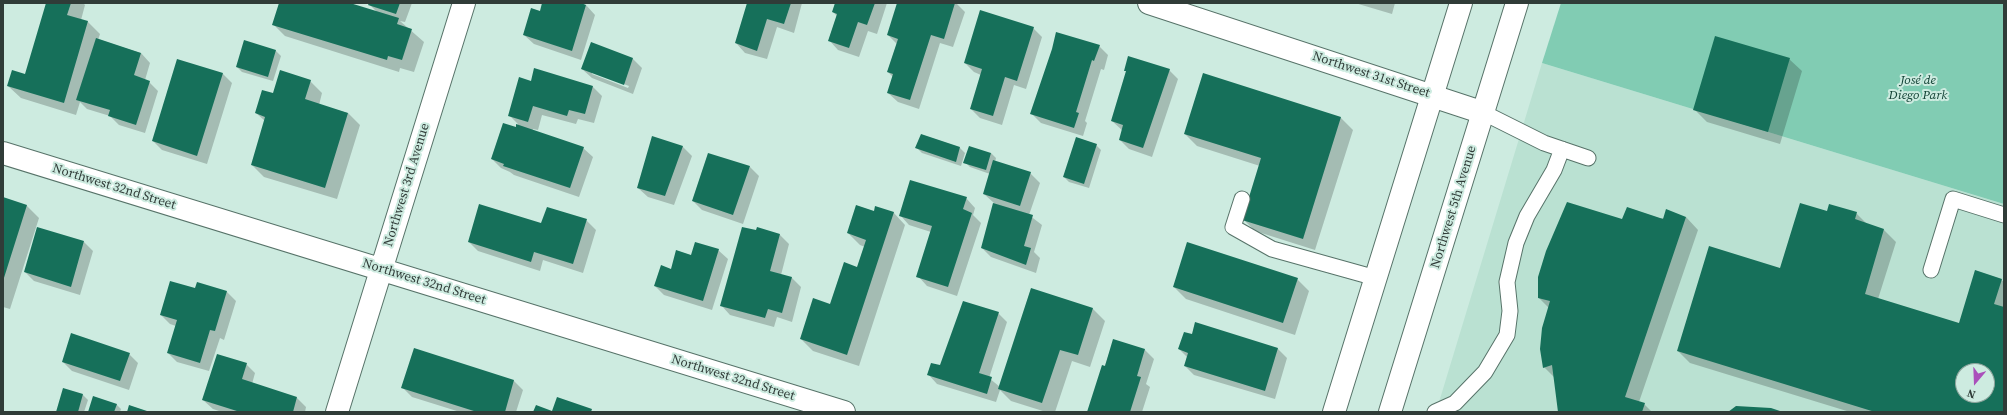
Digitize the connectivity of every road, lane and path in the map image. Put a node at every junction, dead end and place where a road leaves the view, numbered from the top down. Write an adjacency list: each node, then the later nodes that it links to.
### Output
1 (464, 3): 12 (street, Northwest 3rd Avenue)
2 (1149, 3): 5 (street, Northwest 31st Street)
3 (1461, 3): 5 (street)
4 (1518, 3): 6 (street, Northwest 5th Avenue)
5 (1432, 96): 6 (street, Northwest 31st Street); 14 (street)
6 (1484, 112): 7 (lane, Northwest 31st Street); 18 (street, Northwest 5th Avenue)
7 (1562, 149): 9 (lane, Northwest 31st Street); 19 (lane)
8 (3, 153): 12 (street, Northwest 32nd Street)
9 (1588, 158)
10 (1242, 199): 14 (lane)
11 (2004, 215): 13 (lane)
12 (381, 269): 15 (street, Northwest 3rd Avenue); 16 (street, Northwest 32nd Street)
13 (1931, 270)
14 (1376, 278): 17 (street)
15 (337, 412)
16 (844, 412)
17 (1334, 412)
18 (1390, 412)
19 (1436, 412)

